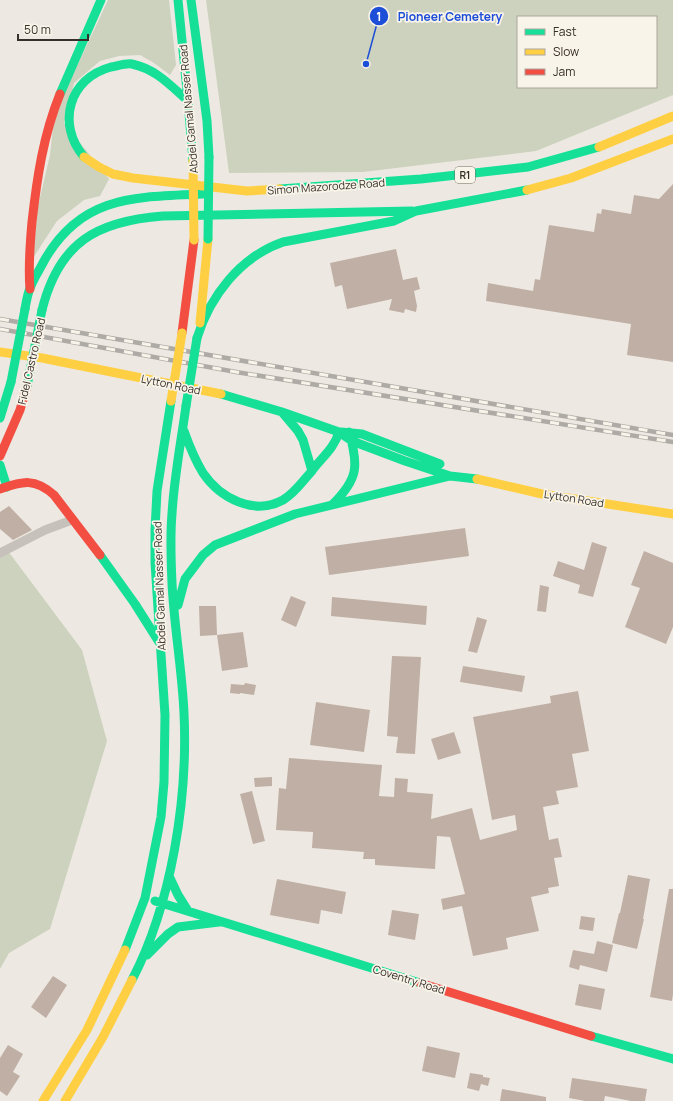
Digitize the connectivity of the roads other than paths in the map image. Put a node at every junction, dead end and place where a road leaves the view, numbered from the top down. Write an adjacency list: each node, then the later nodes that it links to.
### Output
1 (101, 0): 9 (main road)
2 (178, 0): 4 (main road, Abdel Gamal Nasser Road)
3 (191, 0): 11 (main road, Abdel Gamal Nasser Road, bridge)
4 (188, 102): 7 (main road); 30 (main road, Abdel Gamal Nasser Road, bridge)
5 (673, 116): 7 (main road, Simon Mazorodze Road / R1)
6 (673, 138): 8 (main road, R1)
7 (247, 191): 9 (main road, Simon Mazorodze Road / R1)
8 (416, 211): 11 (main road); 19 (main road, Fidel Castro Road / R1, bridge)
9 (30, 289): 10 (main road, Simon Mazorodze Road / R1)
10 (25, 309): 14 (main road, Fidel Castro Road / R1, bridge)
11 (198, 334): 15 (main road, Abdel Gamal Nasser Road, bridge)
12 (0, 352): 13 (main road, Lytton Road)
13 (282, 412): 16 (main road, Lytton Road); 21 (main road)
14 (0, 418)
15 (183, 427): 21 (main road); 29 (main road, Abdel Gamal Nasser Road)
16 (339, 432): 17 (main road, Lytton Road); 18 (main road, Lytton Road); 21 (main road)
17 (349, 432): 18 (main road); 23 (main road, Lytton Road)
18 (352, 441): 22 (main road, Lytton Road); 25 (main road)
19 (0, 456)
20 (0, 465): 24 (main road)
21 (312, 471)
22 (450, 476): 23 (main road, Lytton Road); 25 (main road)
23 (476, 479): 26 (main road, Lytton Road)
24 (4, 488): 27 (main road)
25 (333, 504): 29 (main road)
26 (673, 514)
27 (72, 520): 28 (street); 30 (main road)
28 (0, 553)
29 (174, 617): 31 (main road, Abdel Gamal Nasser Road)
30 (161, 646): 32 (main road, Abdel Gamal Nasser Road)
31 (169, 876): 33 (main road, Abdel Gamal Nasser Road); 34 (main road)
32 (145, 898): 33 (main road, Coventry Road); 38 (main road, Abdel Gamal Nasser Road)
33 (163, 903): 34 (main road, Coventry Road); 36 (main road, Abdel Gamal Nasser Road)
34 (188, 911): 35 (main road, Coventry Road)
35 (219, 922): 36 (main road); 37 (main road, Coventry Road)
36 (142, 962): 39 (main road, Abdel Gamal Nasser Road)
37 (673, 1059)
38 (43, 1101)
39 (65, 1101)

